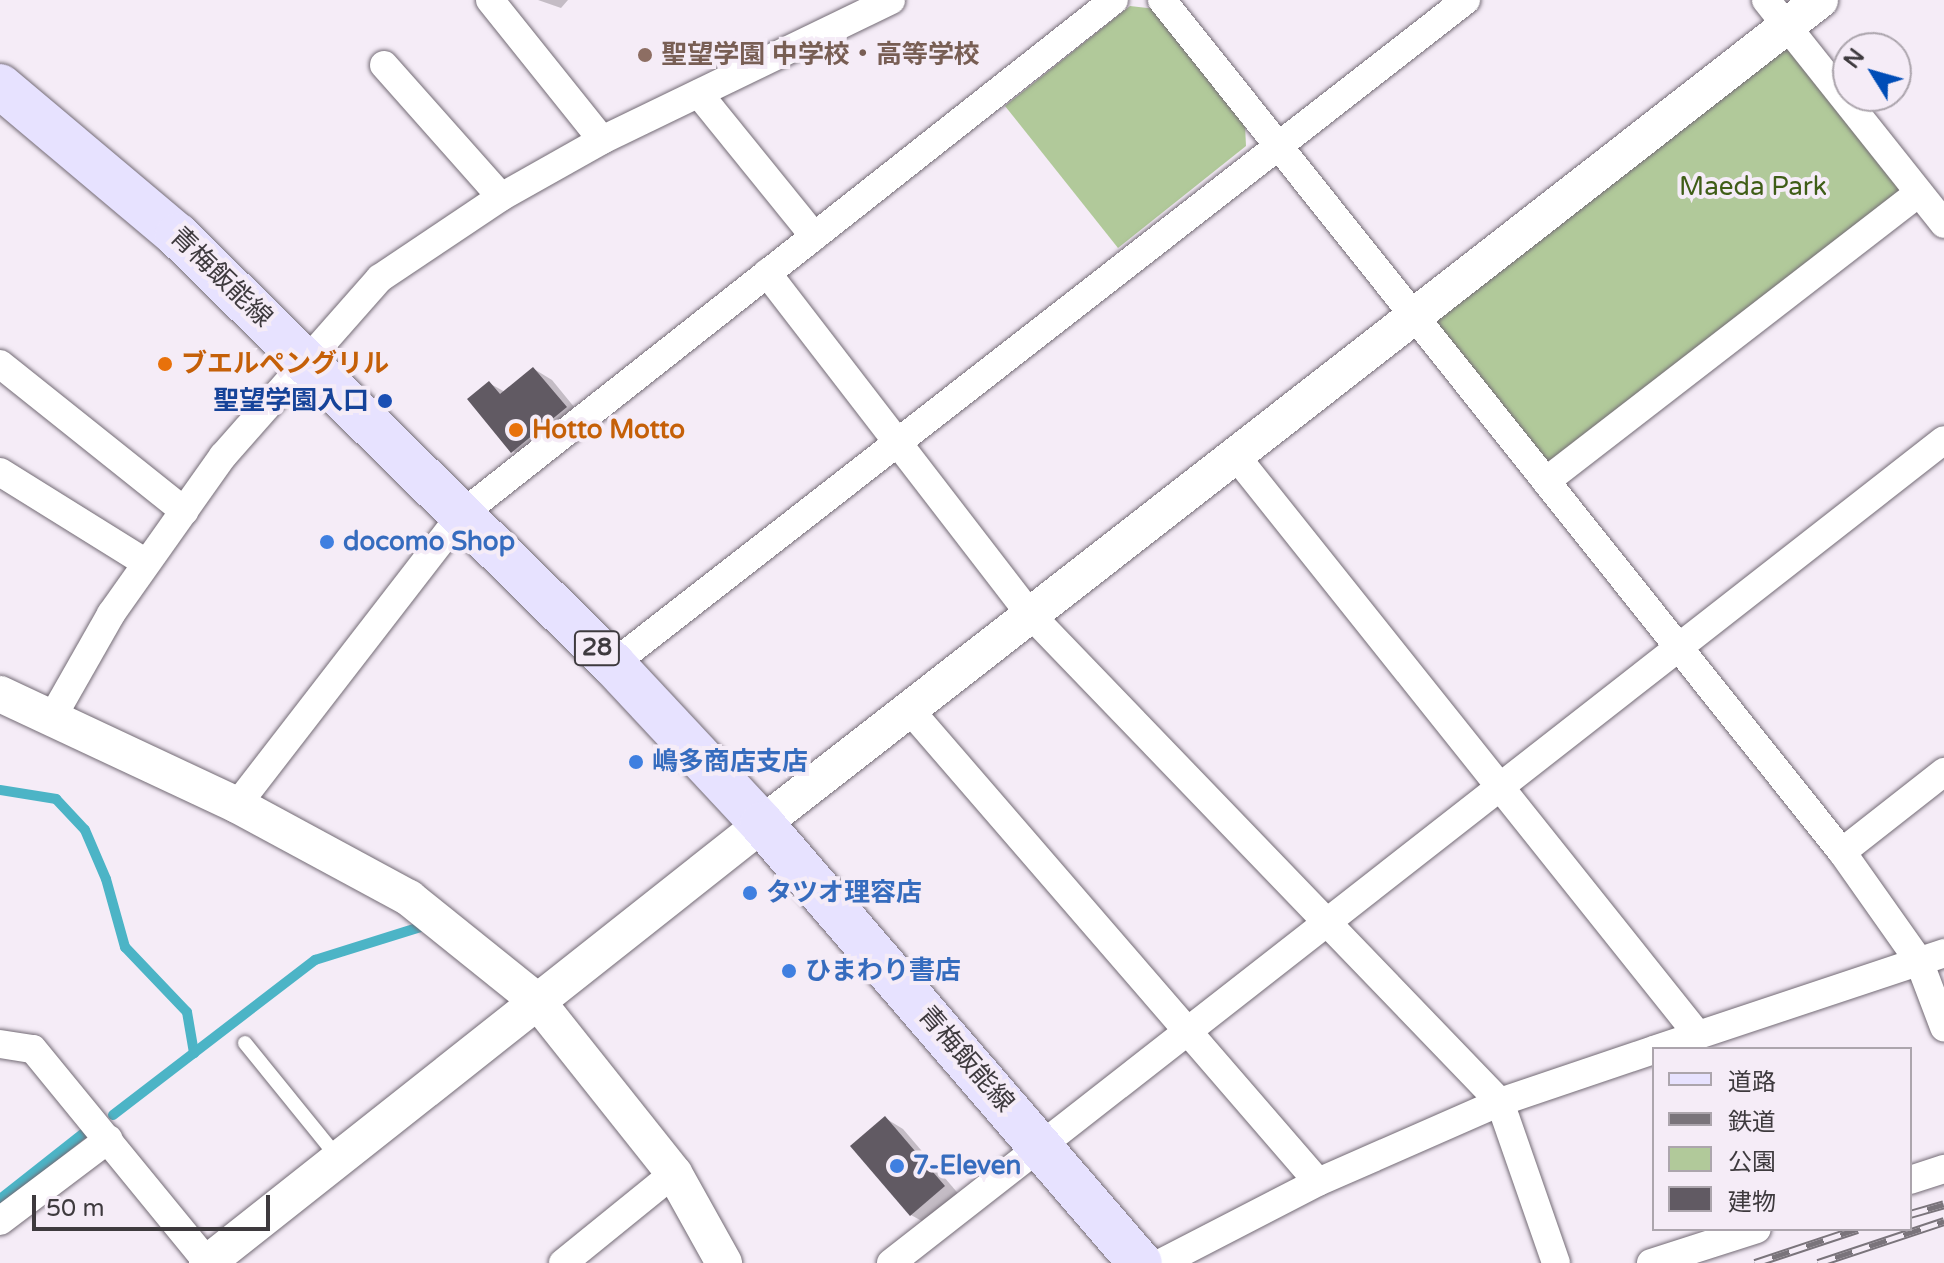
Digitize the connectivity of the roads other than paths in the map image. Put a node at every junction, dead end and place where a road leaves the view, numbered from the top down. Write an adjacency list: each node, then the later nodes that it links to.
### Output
1 (490, 0): 11 (street)
2 (891, 0): 10 (street)
3 (1114, 0): 16 (street)
4 (1162, 0): 12 (street)
5 (1466, 0): 12 (street)
6 (1820, 0): 7 (street)
7 (1776, 13): 13 (street); 18 (street)
8 (384, 65): 14 (street)
9 (0, 86): 19 (main road, 青梅飯能線 / 28)
10 (699, 94): 11 (street); 16 (street)
11 (602, 140): 14 (street)
12 (1279, 147): 18 (street); 22 (street)
13 (1919, 193): 15 (street); 25 (street)
14 (501, 197): 19 (street)
15 (1944, 224)
16 (814, 236): 17 (street)
17 (767, 273): 22 (street); 27 (street)
18 (1414, 316): 23 (street); 25 (street)
19 (306, 359): 26 (street); 27 (main road, 青梅飯能線 / 28)
20 (0, 364): 26 (street)
21 (1944, 440): 30 (street)
22 (896, 444): 29 (street); 31 (street)
23 (1235, 455): 29 (street); 36 (street)
24 (0, 472): 28 (street)
25 (1546, 481): 30 (street)
26 (184, 511): 28 (street)
27 (462, 514): 31 (main road, 青梅飯能線 / 28); 37 (street)
28 (146, 563): 34 (street)
29 (1030, 614): 33 (street); 40 (street)
30 (1679, 649): 36 (street); 39 (street)
31 (613, 664): 38 (main road, 青梅飯能線 / 28)
32 (0, 694): 34 (street)
33 (909, 709): 38 (street); 44 (street)
34 (52, 718): 37 (street)
35 (1944, 772): 39 (street)
36 (1501, 788): 40 (street); 45 (street)
37 (237, 805): 42 (street)
38 (762, 824): 42 (street); 52 (main road, 青梅飯能線 / 28)
39 (1842, 852): 41 (street)
40 (1329, 920): 44 (street); 50 (street)
41 (1932, 957): 43 (street); 45 (street)
42 (537, 1001): 53 (street); 55 (street)
43 (1944, 1027)
44 (1186, 1032): 52 (street); 57 (street)
45 (1698, 1035): 48 (street)
46 (245, 1043): 53 (lane)
47 (0, 1044): 51 (street)
48 (1661, 1047)
49 (1652, 1050): 50 (street)
50 (1500, 1102): 57 (street); 65 (street)
51 (109, 1139): 58 (street); 61 (street)
52 (1040, 1144): 60 (main road, 青梅飯能線 / 28); 64 (street)
53 (339, 1159): 61 (street)
54 (1944, 1169): 56 (street)
55 (674, 1173): 62 (street); 63 (street)
56 (1912, 1179)
57 (1318, 1182): 60 (street)
58 (0, 1221)
59 (1751, 1231): 66 (street)
60 (1138, 1260)
61 (208, 1263)
62 (563, 1263)
63 (724, 1263)
64 (891, 1263)
65 (1556, 1263)
66 (1651, 1263)

